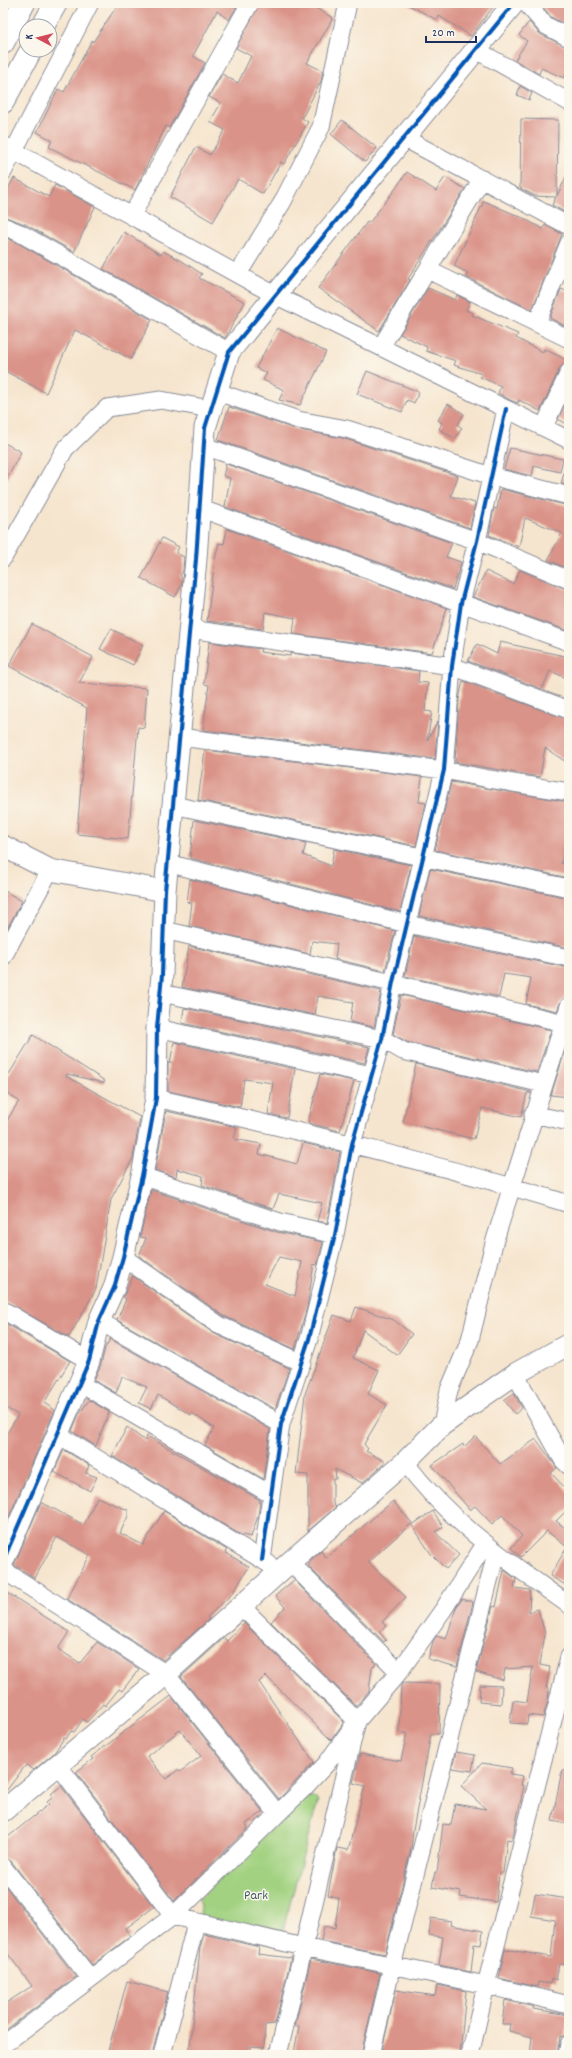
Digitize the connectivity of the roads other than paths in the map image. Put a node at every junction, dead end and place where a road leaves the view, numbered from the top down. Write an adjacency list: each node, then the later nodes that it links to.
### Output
1 (24, 3): 10 (main road)
2 (56, 3): 8 (main road)
3 (90, 3): 16 (street)
4 (250, 3): 19 (street)
5 (348, 3): 24 (street)
6 (514, 3): 11 (street)
7 (526, 3): 9 (street)
8 (48, 18)
9 (569, 38)
10 (3, 43)
11 (476, 50): 14 (street); 15 (street)
12 (27, 58): 13 (main road)
13 (3, 102)
14 (569, 102)
15 (404, 138): 18 (street); 25 (street)
16 (9, 148): 17 (street); 19 (street)
17 (3, 172)
18 (482, 178): 21 (street); 23 (street)
19 (132, 215): 24 (street)
20 (3, 226): 29 (street)
21 (569, 226)
22 (569, 243): 26 (street)
23 (428, 270): 26 (street); 28 (street)
24 (238, 274): 25 (street)
25 (275, 295): 28 (street); 29 (street)
26 (536, 323): 27 (street)
27 (569, 338)
28 (381, 347): 32 (street)
29 (229, 352): 31 (street)
30 (569, 372): 33 (street)
31 (213, 400): 35 (street); 36 (street); 40 (street)
32 (506, 409): 33 (street); 36 (street)
33 (544, 427): 34 (street)
34 (569, 440)
35 (204, 446): 38 (street); 39 (street)
36 (491, 476): 37 (street); 39 (street)
37 (569, 496)
38 (198, 508): 42 (street); 43 (street)
39 (477, 541): 41 (street); 42 (street)
40 (3, 558)
41 (569, 580)
42 (461, 603): 44 (street); 45 (street)
43 (189, 629): 45 (street); 47 (street)
44 (569, 642)
45 (452, 666): 46 (street); 48 (street)
46 (569, 710)
47 (179, 737): 48 (street); 50 (street)
48 (444, 770): 49 (street); 52 (street)
49 (569, 792)
50 (173, 805): 52 (street); 53 (street)
51 (3, 846): 54 (street)
52 (423, 858): 55 (street); 57 (street)
53 (167, 863): 56 (street); 57 (street)
54 (50, 870): 56 (street); 59 (street)
55 (569, 888)
56 (165, 891): 58 (street)
57 (407, 924): 60 (street); 61 (street)
58 (164, 930): 61 (street); 62 (street)
59 (3, 957)
60 (569, 958)
61 (393, 982): 64 (street); 66 (street)
62 (161, 993): 65 (street); 66 (street)
63 (569, 1006): 64 (street)
64 (566, 1023): 68 (street)
65 (157, 1028): 67 (street); 69 (street)
66 (382, 1039): 67 (street); 68 (street)
67 (371, 1075): 72 (street)
68 (543, 1084): 70 (street)
69 (156, 1098): 72 (street); 73 (street)
70 (533, 1114): 71 (street); 74 (street)
71 (569, 1122)
72 (352, 1144): 74 (street); 76 (street)
73 (142, 1176): 76 (street); 77 (street)
74 (513, 1187): 75 (street); 86 (street)
75 (569, 1204)
76 (334, 1235): 82 (street)
77 (123, 1257): 79 (street); 82 (street)
78 (3, 1310): 81 (street)
79 (99, 1321): 81 (street); 85 (street)
80 (569, 1344): 83 (street)
81 (89, 1361): 84 (street)
82 (302, 1363): 85 (street)
83 (514, 1374): 86 (street); 89 (street)
84 (79, 1383): 87 (street); 90 (street)
85 (280, 1424): 90 (street)
86 (442, 1425): 88 (street)
87 (58, 1434): 92 (street); 93 (street)
88 (405, 1462): 91 (street); 94 (street)
89 (569, 1466)
90 (270, 1494): 92 (street)
91 (491, 1548): 96 (street); 99 (street); 111 (street)
92 (262, 1560): 94 (street)
93 (3, 1561)
94 (285, 1566): 97 (street); 99 (street)
95 (3, 1570): 100 (street)
96 (569, 1605)
97 (241, 1606): 100 (street); 101 (street)
98 (569, 1657): 113 (street)
99 (399, 1672): 101 (street)
100 (166, 1674): 103 (street); 106 (street)
101 (357, 1721): 102 (street); 104 (street)
102 (327, 1762): 104 (street); 106 (street)
103 (58, 1765): 105 (street); 108 (street)
104 (339, 1796): 110 (street)
105 (3, 1811)
106 (277, 1813): 108 (street)
107 (3, 1866): 112 (street)
108 (173, 1916): 109 (street); 112 (street)
109 (196, 1923): 110 (street); 117 (street)
110 (303, 1947): 111 (street); 118 (street)
111 (392, 1966): 113 (street); 119 (street)
112 (90, 1978): 116 (street)
113 (486, 1985): 114 (street); 120 (street)
114 (569, 2005)
115 (569, 2044): 121 (street)
116 (3, 2045)
117 (162, 2055)
118 (278, 2055)
119 (371, 2055)
120 (470, 2055)
121 (566, 2055)

